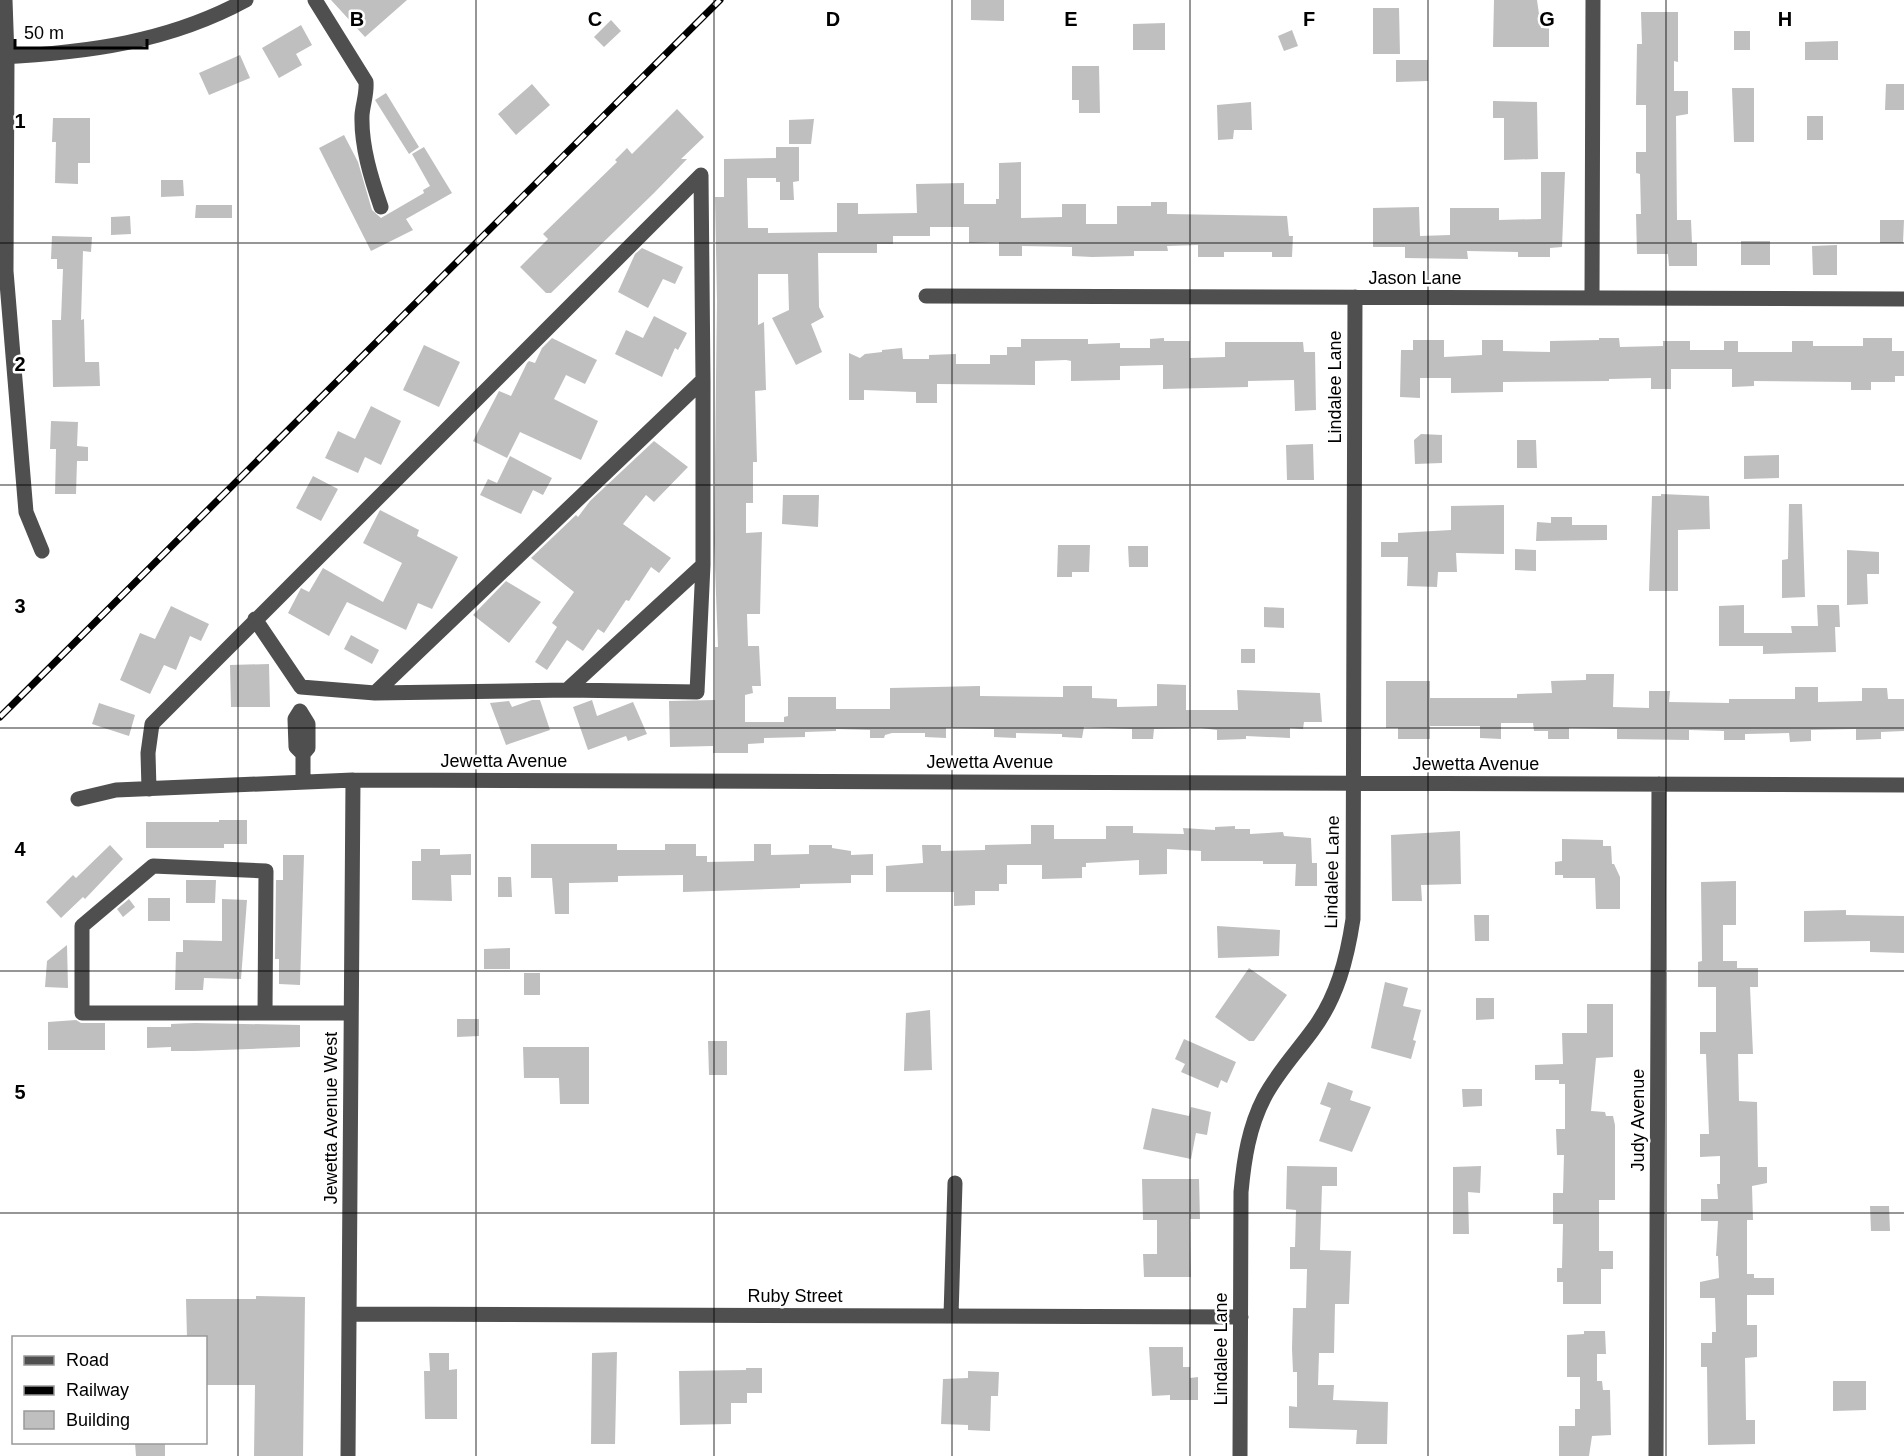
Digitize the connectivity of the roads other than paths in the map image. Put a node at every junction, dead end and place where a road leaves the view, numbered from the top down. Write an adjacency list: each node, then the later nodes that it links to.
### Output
1 (5, 0): 5 (street)
2 (246, 0): 5 (street)
3 (315, 0): 6 (street)
4 (1593, 0): 9 (street)
5 (4, 57): 12 (street)
6 (381, 207)
7 (926, 296): 8 (street, Jason Lane)
8 (1355, 297): 9 (street, Jason Lane); 20 (street, Lindalee Lane)
9 (1592, 298): 10 (street, Jason Lane)
10 (1904, 299)
11 (703, 380): 13 (street); 14 (street); 17 (street)
12 (42, 551)
13 (703, 565): 16 (street); 16 (street)
14 (255, 619): 15 (street); 23 (street)
15 (301, 687): 17 (street); 19 (street)
16 (567, 690): 17 (street)
17 (375, 693)
18 (353, 780): 19 (street, Jewetta Avenue); 20 (street, Jewetta Avenue); 26 (street, Jewetta Avenue West)
19 (303, 782): 23 (street, Jewetta Avenue)
20 (1354, 783): 21 (street, Jewetta Avenue); 30 (street, Lindalee Lane)
21 (1659, 784): 22 (street, Jewetta Avenue); 33 (street, Judy Avenue)
22 (1904, 785)
23 (149, 789): 24 (street, Jewetta Avenue)
24 (78, 799)
25 (265, 1013): 25 (street); 26 (street)
26 (351, 1013): 28 (street, Jewetta Avenue West)
27 (955, 1183): 29 (street)
28 (350, 1314): 29 (street, Ruby Street); 31 (street, Jewetta Avenue West)
29 (951, 1316): 30 (street, Ruby Street)
30 (1240, 1317): 32 (street, Lindalee Lane)
31 (348, 1456)
32 (1240, 1456)
33 (1656, 1456)

